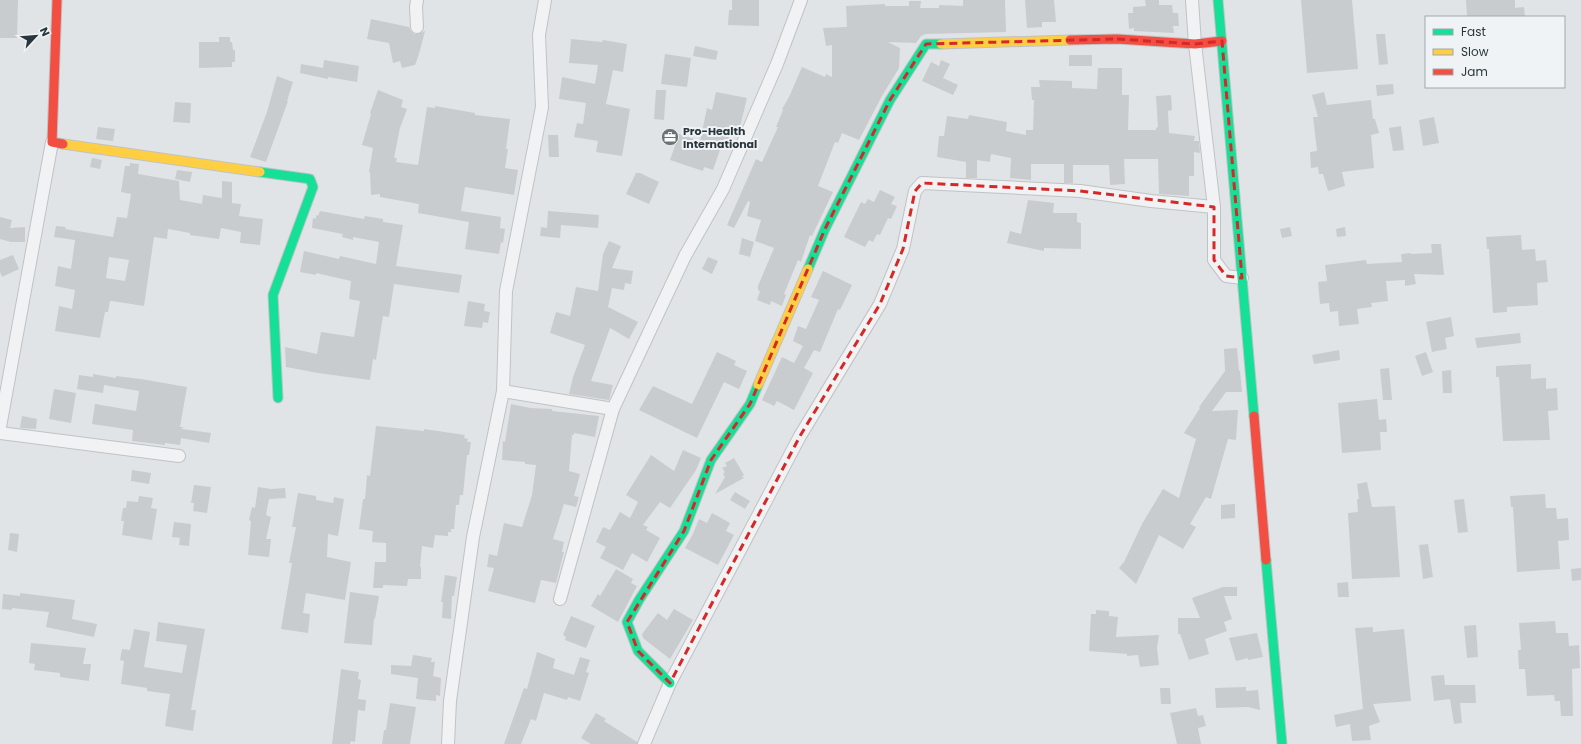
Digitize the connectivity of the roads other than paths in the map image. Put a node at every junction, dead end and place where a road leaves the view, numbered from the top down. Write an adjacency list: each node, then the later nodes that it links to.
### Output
1 (56, 0): 10 (street)
2 (417, 0): 7 (street)
3 (545, 0): 13 (street)
4 (801, 0): 15 (street)
5 (1192, 0): 9 (street)
6 (1218, 0): 8 (street)
7 (417, 27)
8 (1222, 41): 9 (street); 12 (street)
9 (1195, 44): 11 (street); 20 (street)
10 (52, 142): 14 (street); 16 (street)
11 (1214, 207): 12 (street); 20 (street)
12 (1242, 278): 23 (street)
13 (503, 391): 15 (street); 21 (street)
14 (278, 398)
15 (613, 409): 19 (street)
16 (0, 427)
17 (0, 433): 18 (street)
18 (178, 456)
19 (560, 599)
20 (670, 683): 22 (street)
21 (448, 744)
22 (644, 744)
23 (1282, 744)

